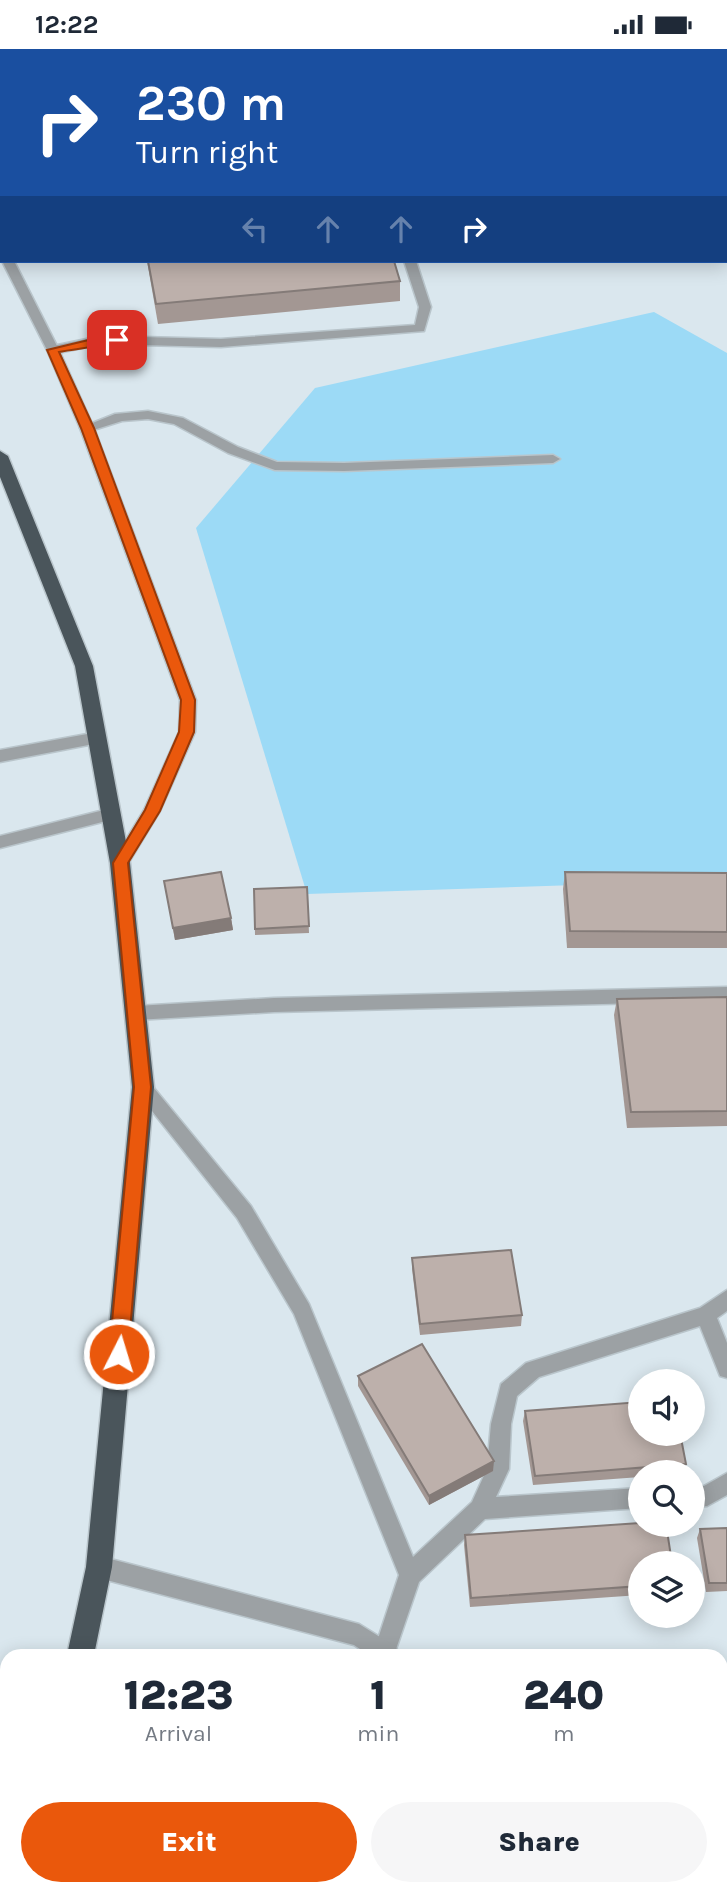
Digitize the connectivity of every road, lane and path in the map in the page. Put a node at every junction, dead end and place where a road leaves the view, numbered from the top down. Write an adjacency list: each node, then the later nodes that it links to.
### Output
1 (9, 263): 3 (street)
2 (411, 263): 3 (street)
3 (53, 350): 4 (street)
4 (88, 428): 6 (street); 11 (street)
5 (0, 456): 7 (highway)
6 (553, 459)
7 (98, 738): 8 (street); 9 (highway)
8 (0, 756)
9 (112, 814): 10 (street); 11 (highway)
10 (0, 842)
11 (120, 863): 13 (highway)
12 (727, 995): 13 (street)
13 (136, 1013): 14 (highway)
14 (143, 1087): 22 (highway); 23 (street)
15 (727, 1299): 16 (street)
16 (706, 1315): 17 (street); 21 (street)
17 (727, 1369)
18 (727, 1483): 19 (street)
19 (705, 1496)
20 (628, 1499): 21 (street)
21 (480, 1509): 23 (street)
22 (99, 1567): 24 (highway); 25 (street)
23 (410, 1575): 26 (street)
24 (82, 1649)
25 (380, 1649)
26 (388, 1649)

